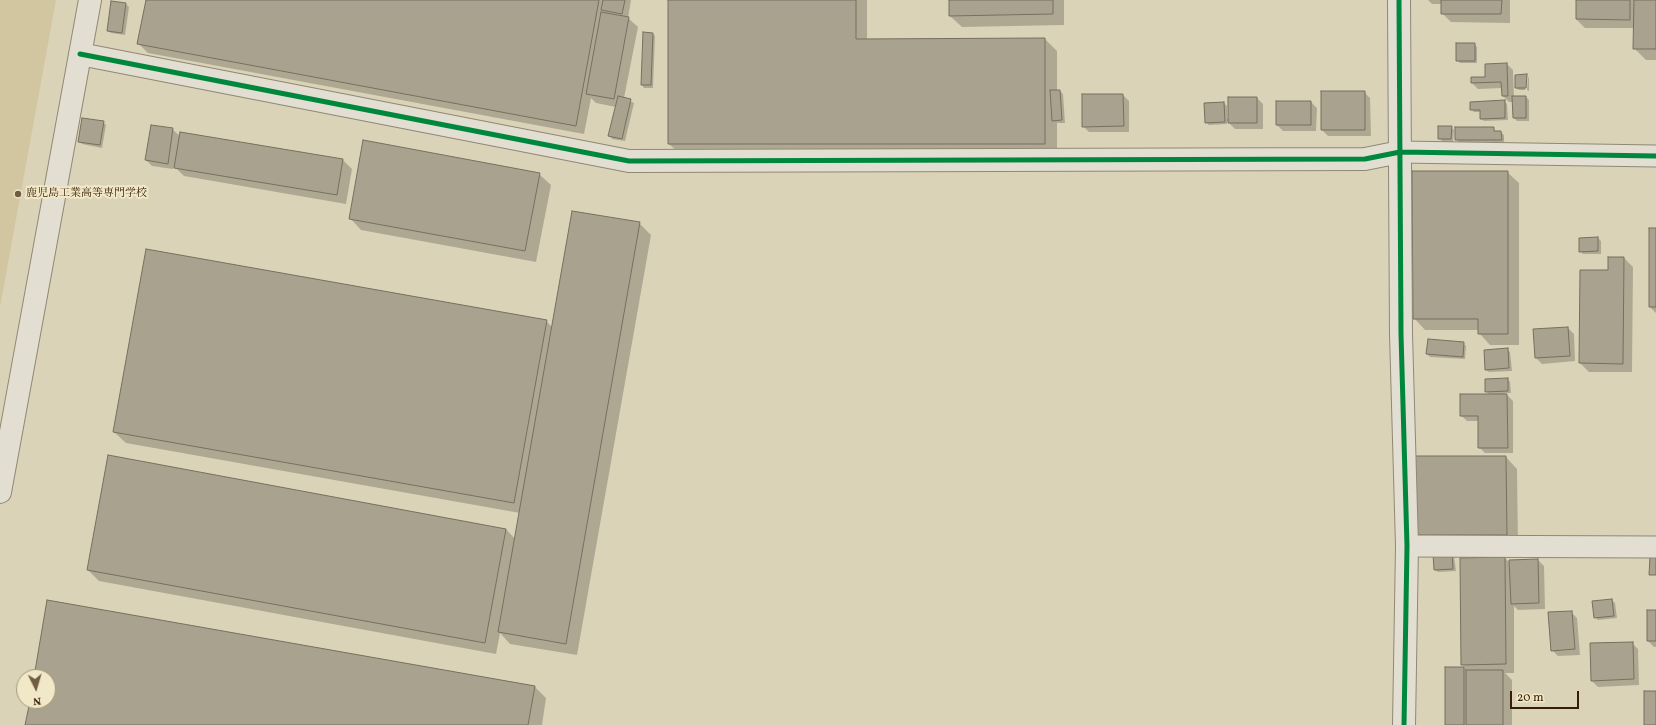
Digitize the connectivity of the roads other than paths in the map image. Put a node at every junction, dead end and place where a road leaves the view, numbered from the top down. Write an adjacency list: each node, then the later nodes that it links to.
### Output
1 (90, 0): 3 (street)
2 (1399, 0): 4 (street)
3 (80, 54): 4 (street); 6 (street)
4 (1400, 152): 5 (street); 7 (street)
5 (1656, 156)
6 (0, 492)
7 (1407, 546): 8 (street); 9 (street)
8 (1656, 547)
9 (1404, 725)

